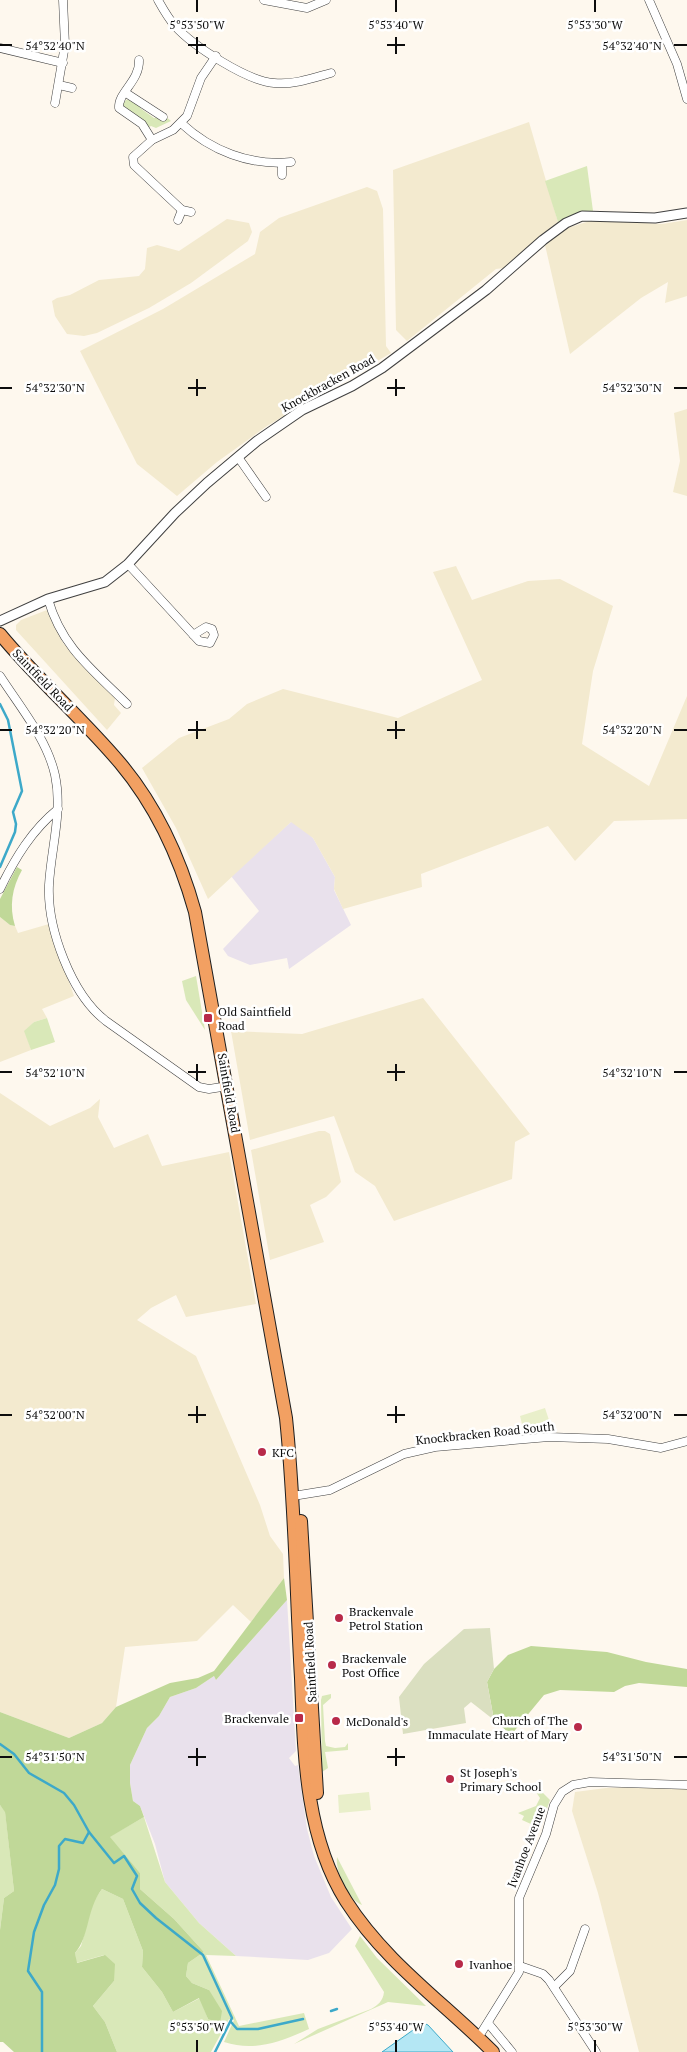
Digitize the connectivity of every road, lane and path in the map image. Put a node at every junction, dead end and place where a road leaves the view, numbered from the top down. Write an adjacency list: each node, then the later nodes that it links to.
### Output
1 (63, 0): 10 (street)
2 (158, 0): 8 (street)
3 (264, 0): 6 (street)
4 (326, 0): 6 (street)
5 (649, 0): 15 (street)
6 (286, 2)
7 (0, 48): 10 (street)
8 (216, 56): 11 (street); 18 (street)
9 (139, 60): 14 (street)
10 (63, 64): 12 (street)
11 (331, 73)
12 (59, 85): 13 (street); 16 (street)
13 (72, 88)
14 (126, 93): 17 (street); 19 (street)
15 (687, 99)
16 (55, 103)
17 (163, 117)
18 (181, 123): 19 (street); 21 (street)
19 (154, 139): 23 (street)
20 (291, 162): 21 (street)
21 (282, 163): 22 (street)
22 (282, 175)
23 (182, 210): 24 (street); 26 (street)
24 (191, 212)
25 (687, 213): 27 (street, Knockbracken Road)
26 (178, 220)
27 (238, 456): 28 (street); 29 (street, Knockbracken Road)
28 (266, 497)
29 (128, 564): 30 (street, Knockbracken Road); 33 (street)
30 (48, 599): 31 (street, Knockbracken Road); 35 (street)
31 (0, 621)
32 (0, 634): 38 (highway, Saintfield Road)
33 (193, 635)
34 (0, 676): 36 (street)
35 (127, 704)
36 (58, 809): 37 (street); 38 (street)
37 (1, 885)
38 (228, 1086): 40 (highway, Saintfield Road)
39 (687, 1441): 40 (street, Knockbracken Road South)
40 (293, 1496): 41 (highway, Saintfield Road); 42 (highway, Saintfield Road)
41 (306, 1586): 42 (highway); 44 (highway, Saintfield Road)
42 (301, 1680): 44 (highway, Saintfield Road)
43 (687, 1785): 46 (street, Ivanhoe Avenue)
44 (318, 1830): 49 (highway, Saintfield Road)
45 (585, 1929): 47 (street)
46 (520, 1966): 47 (street); 48 (street, Ivanhoe Avenue)
47 (554, 1987): 52 (street)
48 (488, 2023): 49 (street, Ivanhoe Avenue); 51 (street)
49 (478, 2038): 50 (highway, Saintfield Road)
50 (493, 2052)
51 (512, 2052)
52 (596, 2052)

